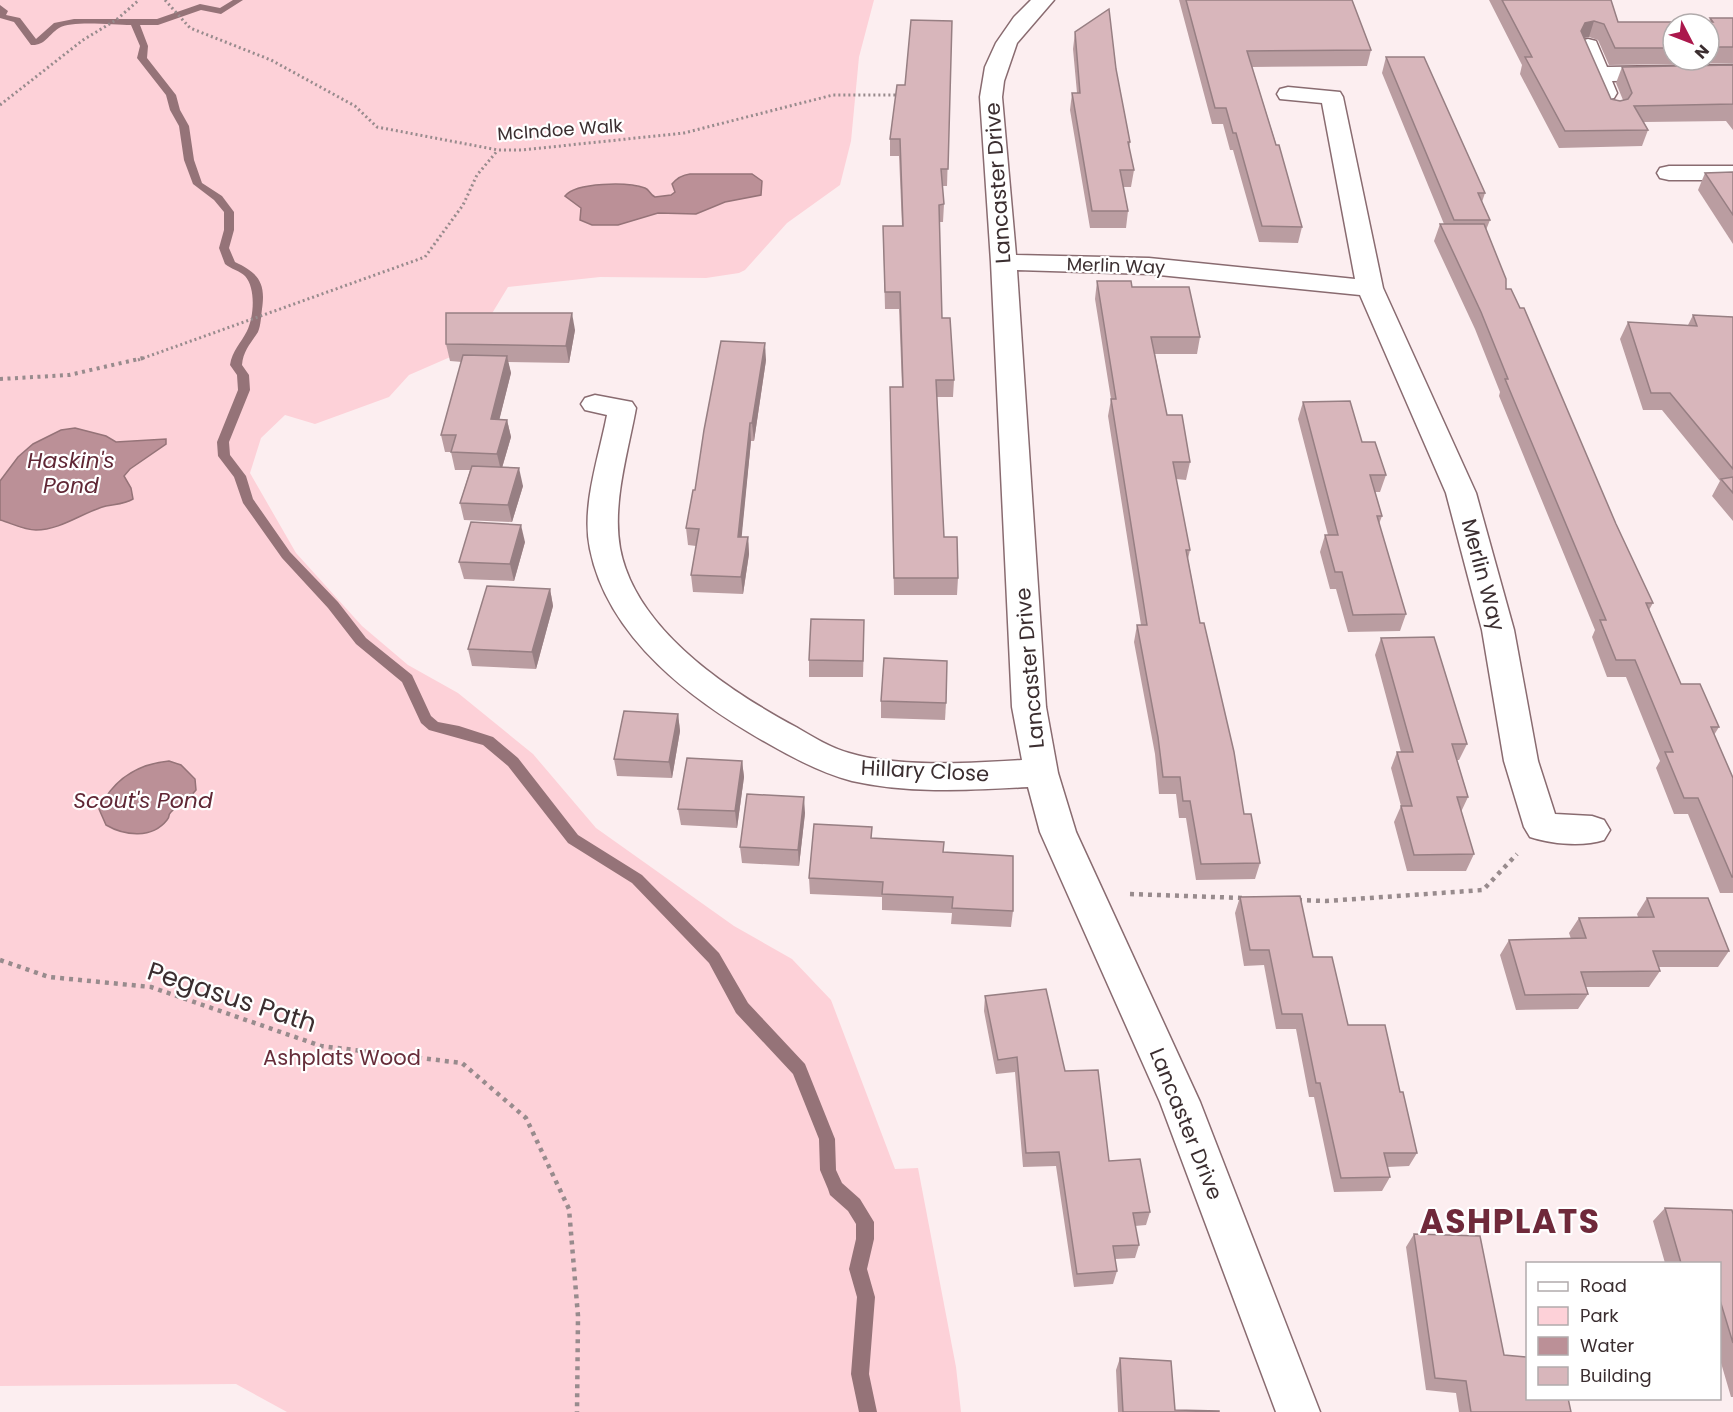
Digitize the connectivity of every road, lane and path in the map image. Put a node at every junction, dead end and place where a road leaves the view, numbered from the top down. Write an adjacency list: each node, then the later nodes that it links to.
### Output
1 (139, 0): 9 (path)
2 (165, 0): 11 (path, McIndoe Walk)
3 (1043, 0): 14 (street, Lancaster Drive)
4 (1588, 46): 6 (street)
5 (1733, 72): 6 (street)
6 (1599, 74): 10 (street)
7 (1287, 94): 15 (street, Merlin Way)
8 (904, 95): 11 (path, McIndoe Walk)
9 (0, 105)
10 (1613, 108)
11 (498, 150): 16 (path)
12 (1669, 173): 13 (street)
13 (1733, 173)
14 (1004, 262): 15 (street, Merlin Way); 18 (street, Lancaster Drive)
15 (1370, 288): 19 (street, Merlin Way)
16 (0, 379)
17 (595, 404): 18 (street, Hillary Close)
18 (1041, 773): 21 (street, Lancaster Drive)
19 (1542, 827): 20 (street); 23 (path)
20 (1592, 830)
21 (1084, 892): 22 (path); 26 (street, Lancaster Drive)
22 (1246, 898)
23 (1292, 899)
24 (0, 960): 25 (path, Pegasus Path)
25 (577, 1412)
26 (1298, 1412)

